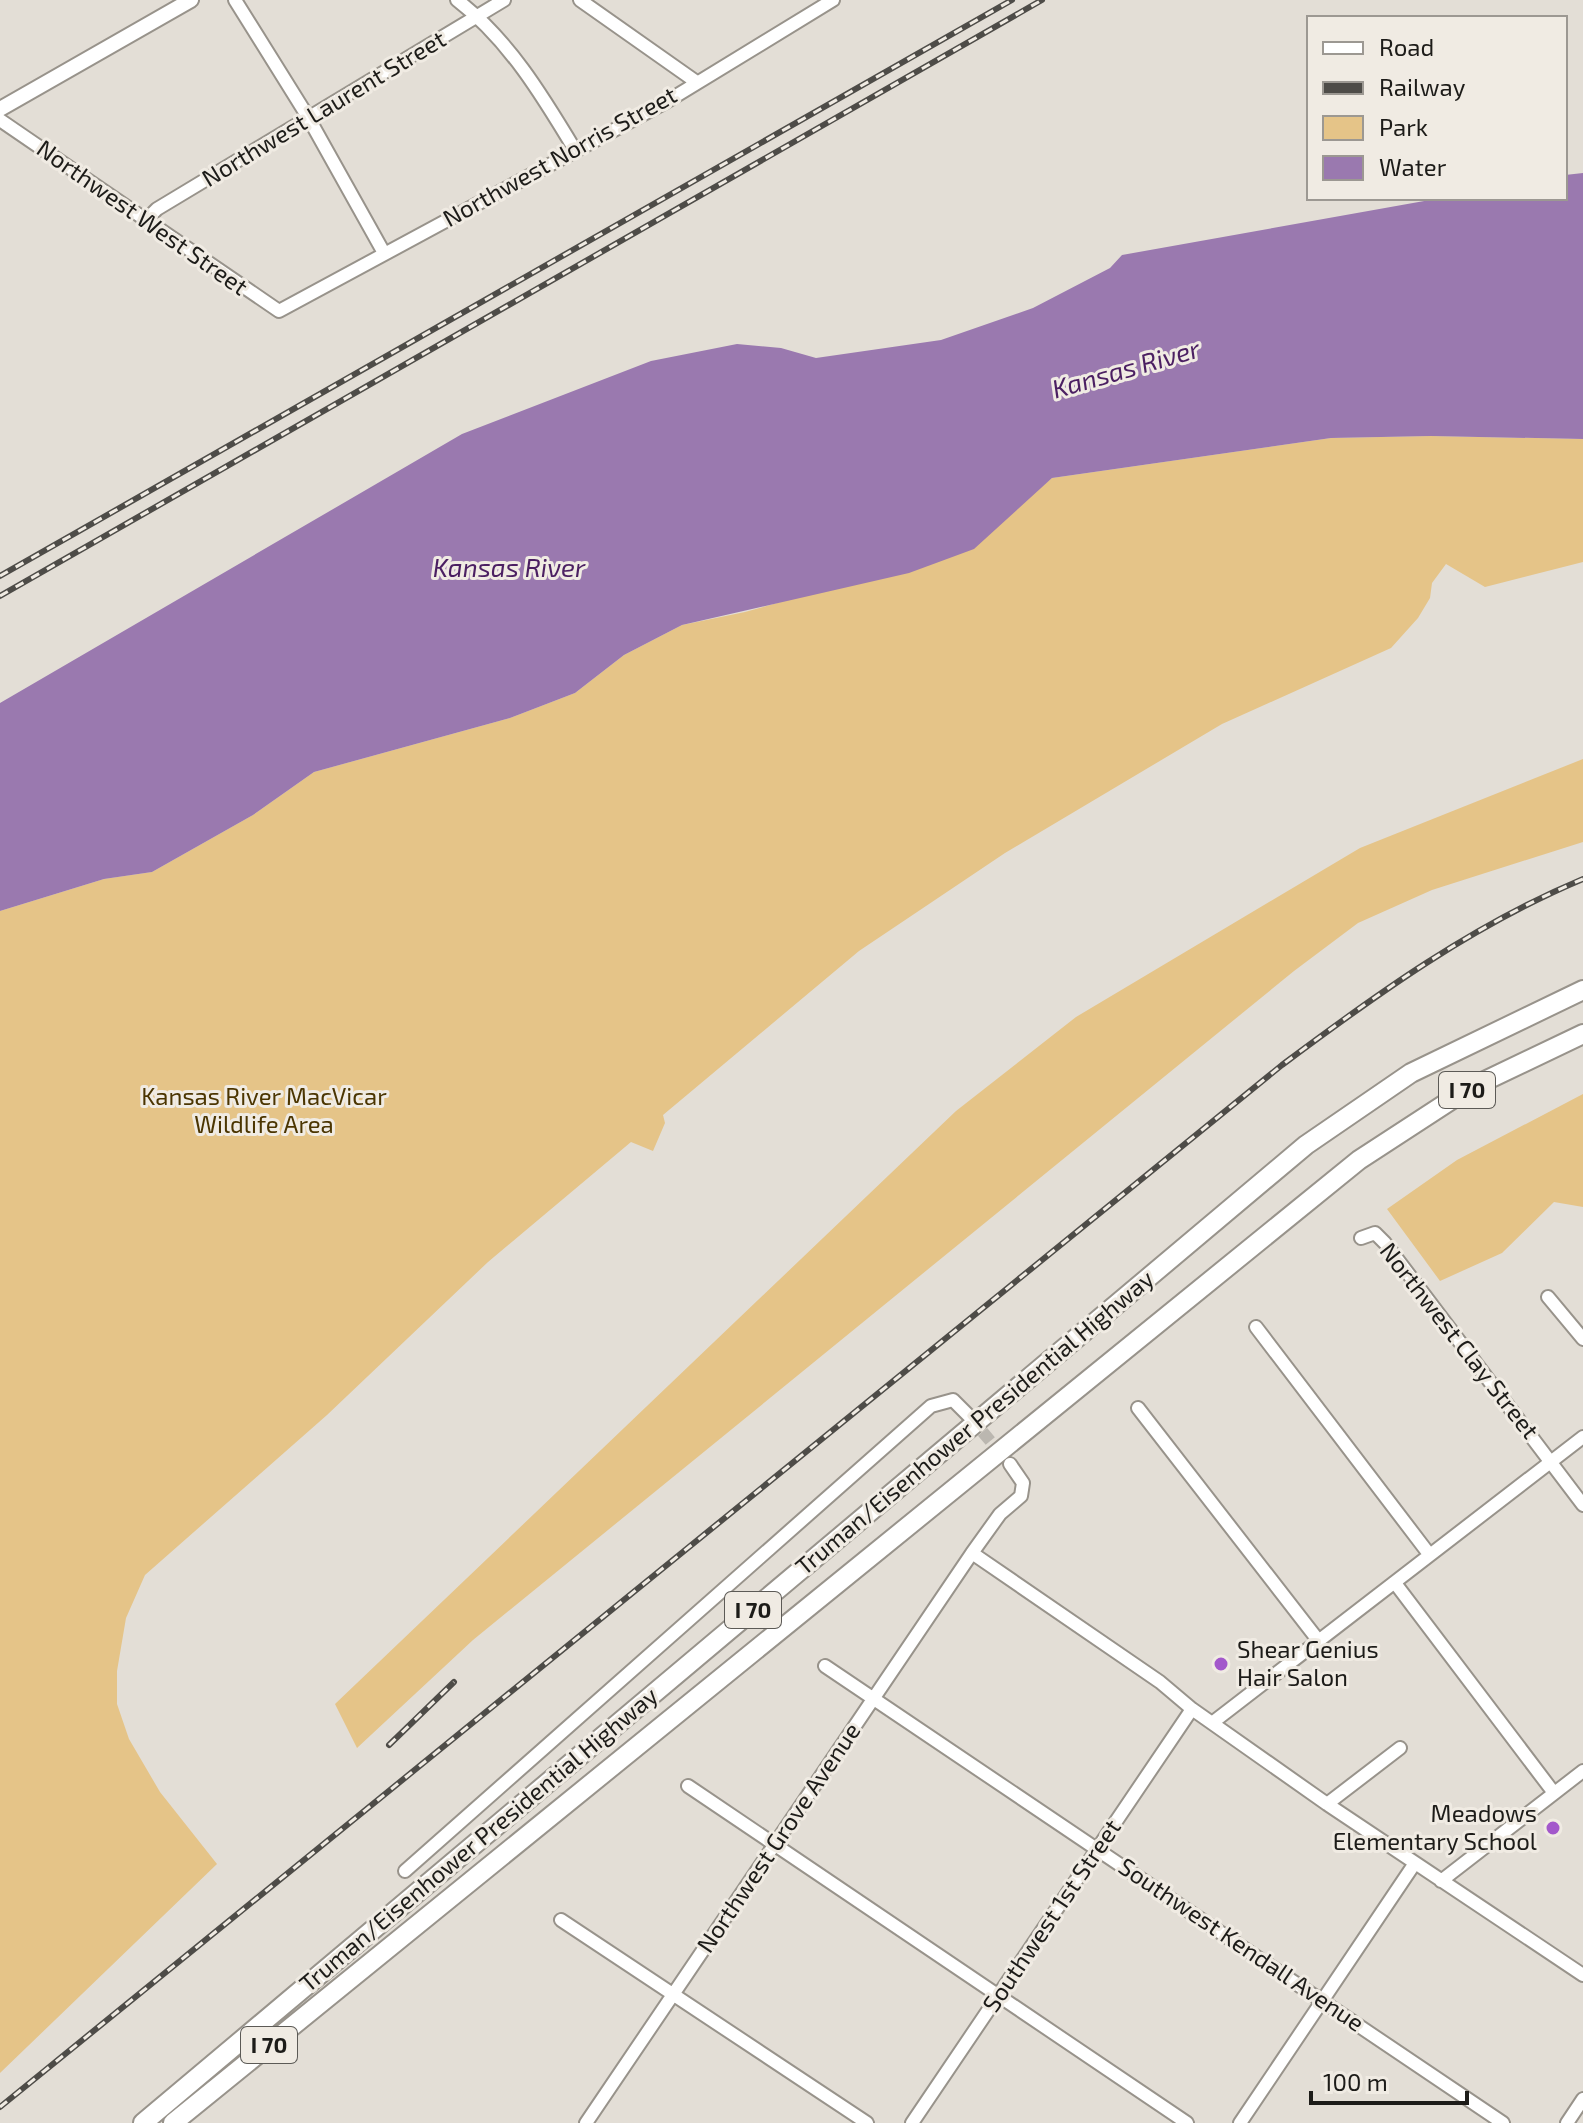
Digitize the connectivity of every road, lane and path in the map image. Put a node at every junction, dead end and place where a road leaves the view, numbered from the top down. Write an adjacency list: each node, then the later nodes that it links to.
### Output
1 (191, 0): 9 (main road)
2 (235, 0): 10 (street)
3 (457, 0): 7 (street)
4 (504, 0): 7 (street, Northwest Laurent Street)
5 (580, 0): 8 (street)
6 (833, 0): 8 (street, Northwest Norris Street)
7 (478, 16): 10 (street, Northwest Laurent Street); 12 (street)
8 (695, 81): 12 (street, Northwest Norris Street)
9 (0, 109)
10 (308, 117): 13 (street, Northwest Laurent Street); 14 (street)
11 (0, 120): 13 (street, Northwest West Street)
12 (575, 150): 14 (street, Northwest Norris Street)
13 (146, 220): 15 (street, Northwest West Street)
14 (384, 253): 15 (street, Northwest Norris Street)
15 (284, 309)
16 (1583, 990): 52 (highway, Truman/Eisenhower Presidential Highway / I 70)
17 (1583, 1034): 53 (highway, Truman/Eisenhower Presidential Highway / I 70)
18 (1361, 1238): 25 (street, Northwest Clay Street)
19 (1548, 1297): 21 (street)
20 (1256, 1327): 29 (street)
21 (1583, 1339)
22 (1138, 1408): 31 (street)
23 (971, 1418): 44 (street)
24 (1583, 1437): 25 (street)
25 (1551, 1461): 27 (street); 29 (street)
26 (1010, 1464): 28 (street, Northwest Grove Avenue)
27 (1583, 1505)
28 (972, 1553): 33 (street, Northwest Grove Avenue); 34 (street)
29 (1429, 1554): 30 (street)
30 (1395, 1583): 31 (street); 39 (street)
31 (1318, 1640): 35 (street)
32 (825, 1666): 33 (street, Southwest Kendall Avenue)
33 (874, 1699): 41 (street, Northwest Grove Avenue); 42 (street, Southwest Kendall Avenue)
34 (1192, 1709): 35 (street); 42 (street, Southwest 1st Street)
35 (1212, 1723): 40 (street)
36 (1400, 1748): 40 (street)
37 (1583, 1771): 39 (street)
38 (688, 1786): 41 (street)
39 (1554, 1793): 45 (street)
40 (1327, 1804): 43 (street)
41 (774, 1845): 48 (street, Northwest Grove Avenue); 49 (street)
42 (1098, 1849): 49 (street, Southwest 1st Street); 50 (street, Southwest Kendall Avenue)
43 (1415, 1863): 45 (street); 50 (street)
44 (405, 1871)
45 (1441, 1881): 47 (street)
46 (561, 1920): 48 (street)
47 (1583, 1975)
48 (674, 1992): 54 (street, Northwest Grove Avenue); 55 (street)
49 (998, 1997): 56 (street, Southwest 1st Street); 57 (street)
50 (1323, 2000): 58 (street); 59 (street, Southwest Kendall Avenue)
51 (1583, 2099): 60 (street)
52 (143, 2123)
53 (173, 2123)
54 (586, 2123)
55 (867, 2123)
56 (912, 2123)
57 (1187, 2123)
58 (1240, 2123)
59 (1503, 2123)
60 (1567, 2123)

